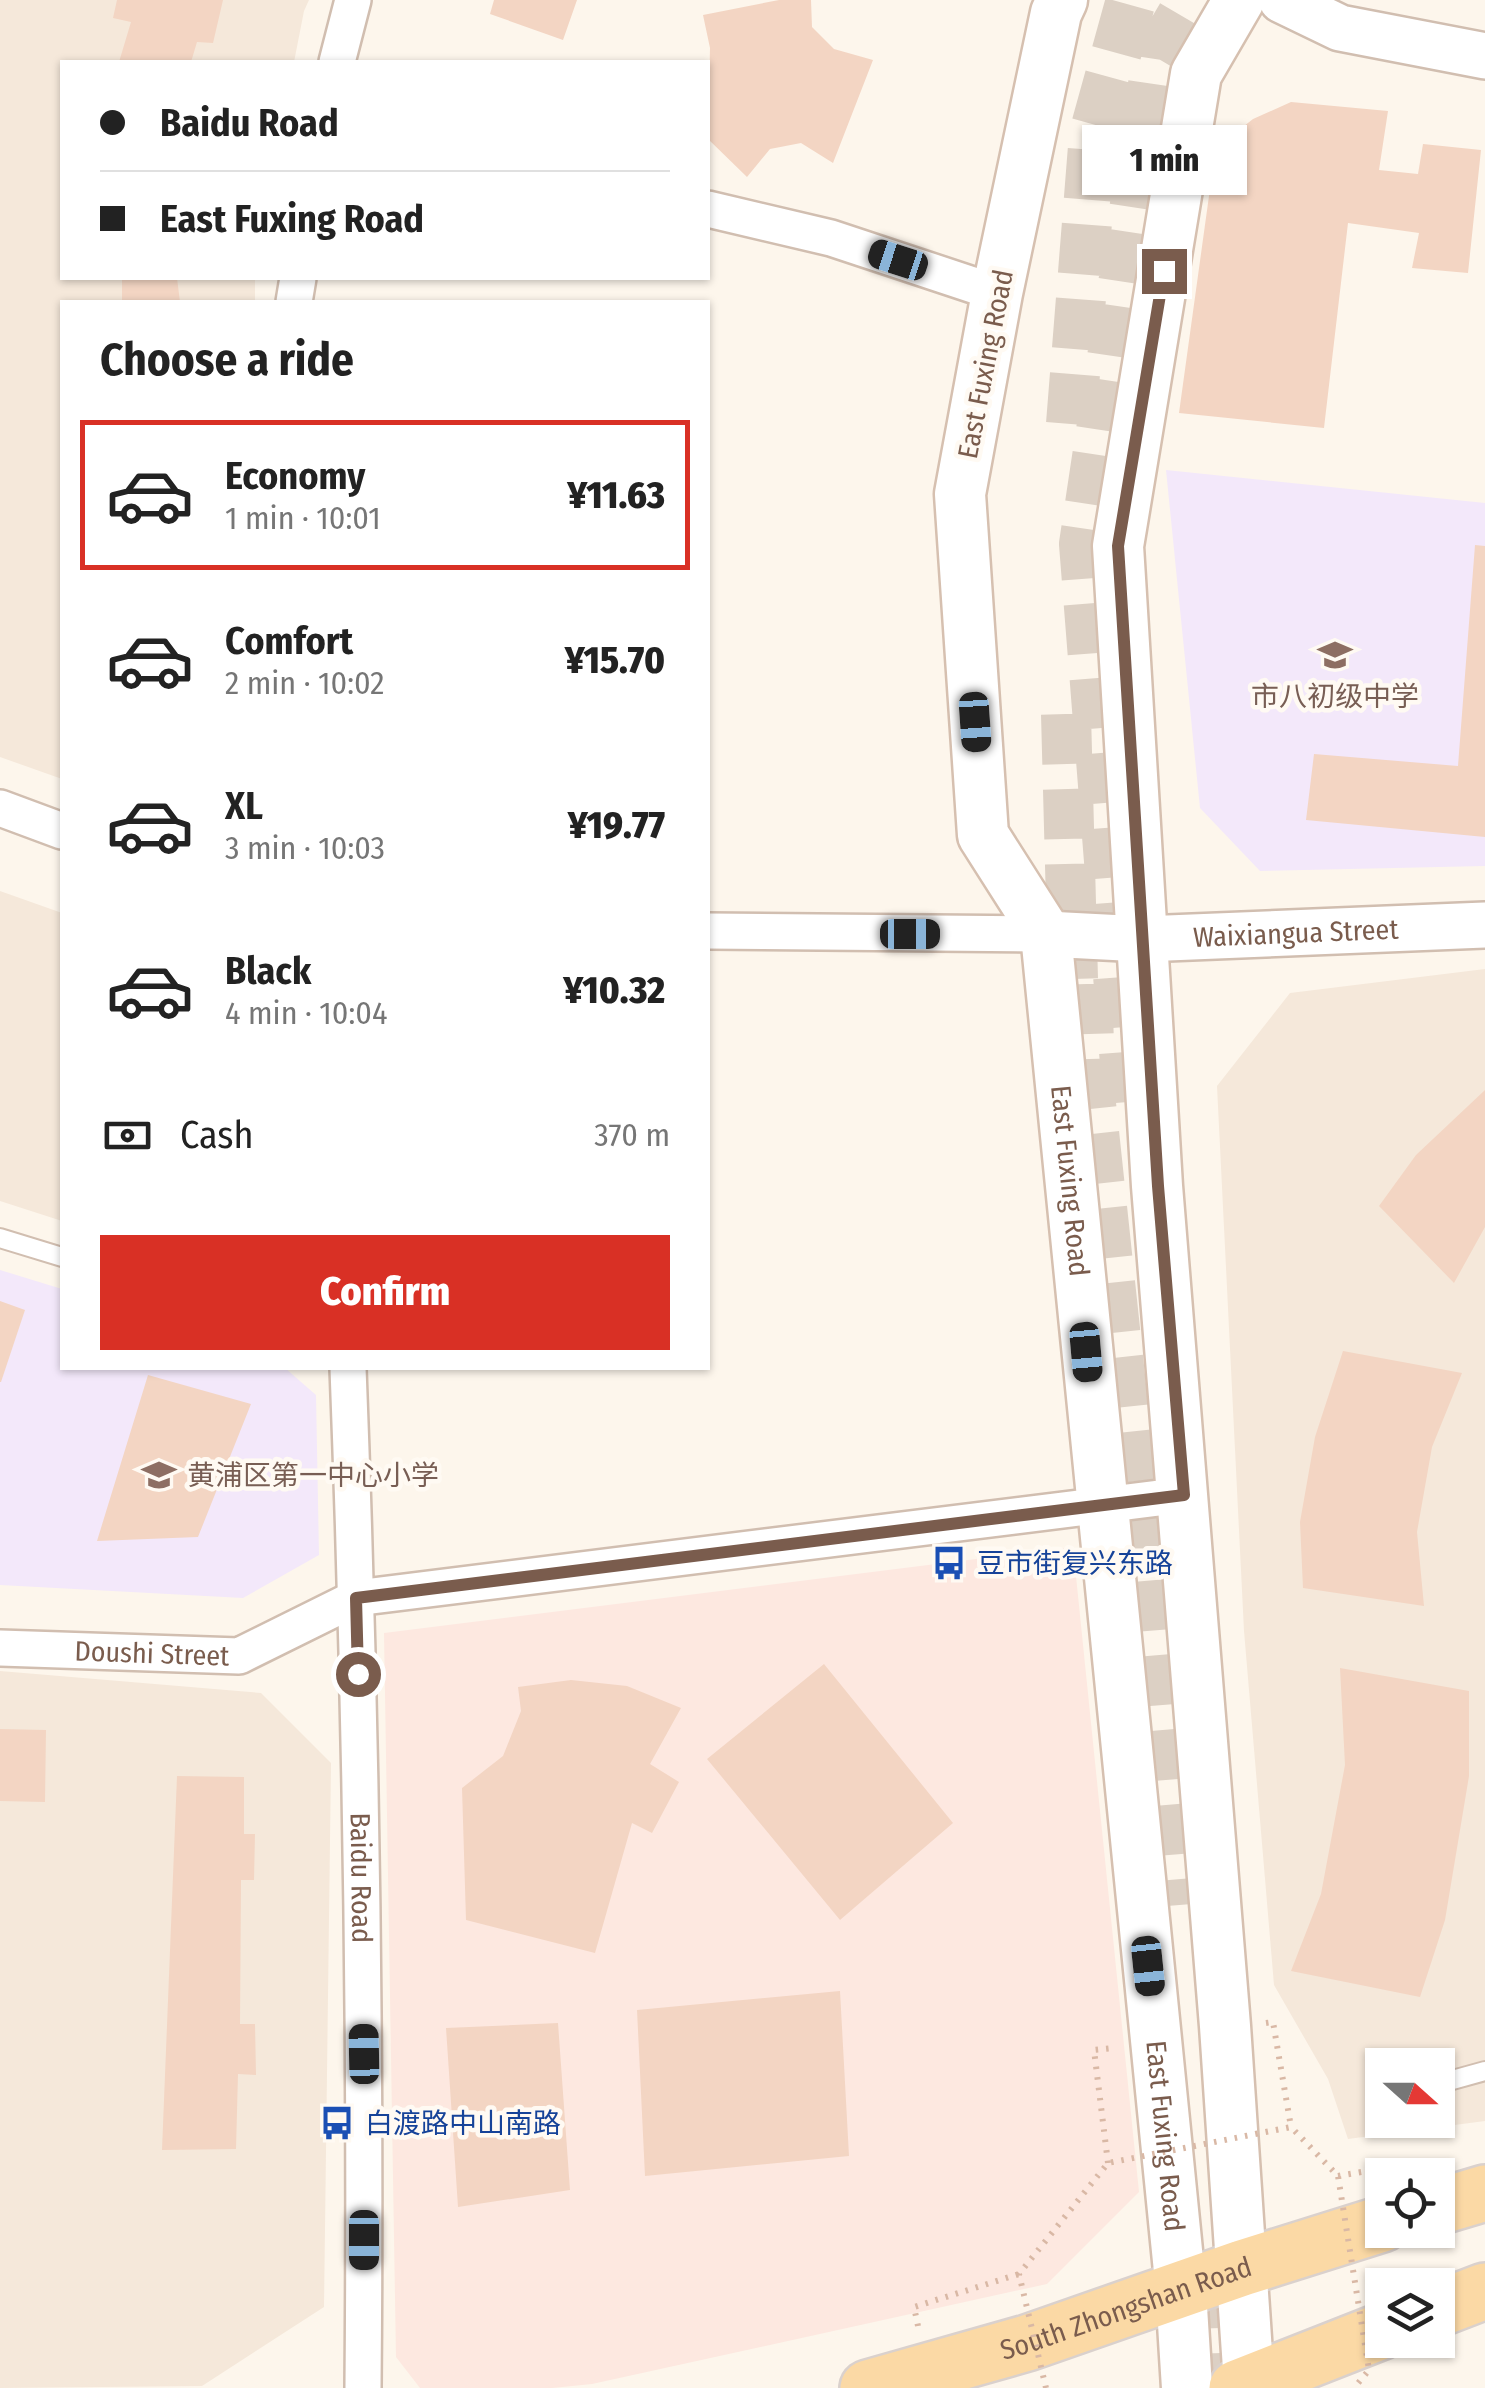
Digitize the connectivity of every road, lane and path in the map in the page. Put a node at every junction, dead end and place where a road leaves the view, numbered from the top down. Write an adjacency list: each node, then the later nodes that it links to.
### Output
1 (353, 0): 6 (street)
2 (1062, 0): 8 (main road, East Fuxing Road)
3 (1240, 0): 14 (main road)
4 (1282, 0): 5 (street)
5 (1485, 56)
6 (338, 60)
7 (710, 209): 8 (street)
8 (997, 294): 13 (main road, East Fuxing Road)
9 (0, 808): 10 (street)
10 (60, 830)
11 (1485, 924): 14 (street, Waixiangua Street)
12 (710, 931): 13 (street)
13 (1046, 934): 14 (street, Waixiangua Street); 19 (main road, East Fuxing Road)
14 (1142, 939): 18 (main road)
15 (0, 1238): 16 (lane)
16 (60, 1256)
17 (348, 1370): 20 (street, Baidu Road)
18 (1184, 1495): 19 (street, Doushi Street); 29 (main road)
19 (1100, 1504): 20 (street, Doushi Street); 22 (main road, East Fuxing Road)
20 (356, 1598): 21 (street, Doushi Street); 37 (street, Baidu Road)
21 (0, 1648)
22 (1156, 2043): 25 (path); 31 (main road, East Fuxing Road)
23 (1485, 2071): 24 (lane)
24 (1455, 2079)
25 (1108, 2164): 30 (path, bridge); 41 (path, bridge)
26 (1485, 2193): 27 (main road)
27 (1455, 2202)
28 (1365, 2229): 29 (main road, South Zhongshan Road)
29 (1242, 2268): 31 (main road, South Zhongshan Road); 36 (main road)
30 (1019, 2274): 35 (path); 39 (path, bridge)
31 (1181, 2290): 35 (main road, South Zhongshan Road); 40 (main road, East Fuxing Road)
32 (1485, 2291): 33 (main road)
33 (1455, 2302)
34 (1365, 2338): 36 (main road)
35 (928, 2371): 38 (main road, South Zhongshan Road)
36 (1245, 2386)
37 (363, 2388)
38 (868, 2388)
39 (1046, 2388)
40 (1187, 2388)
41 (1354, 2388)

